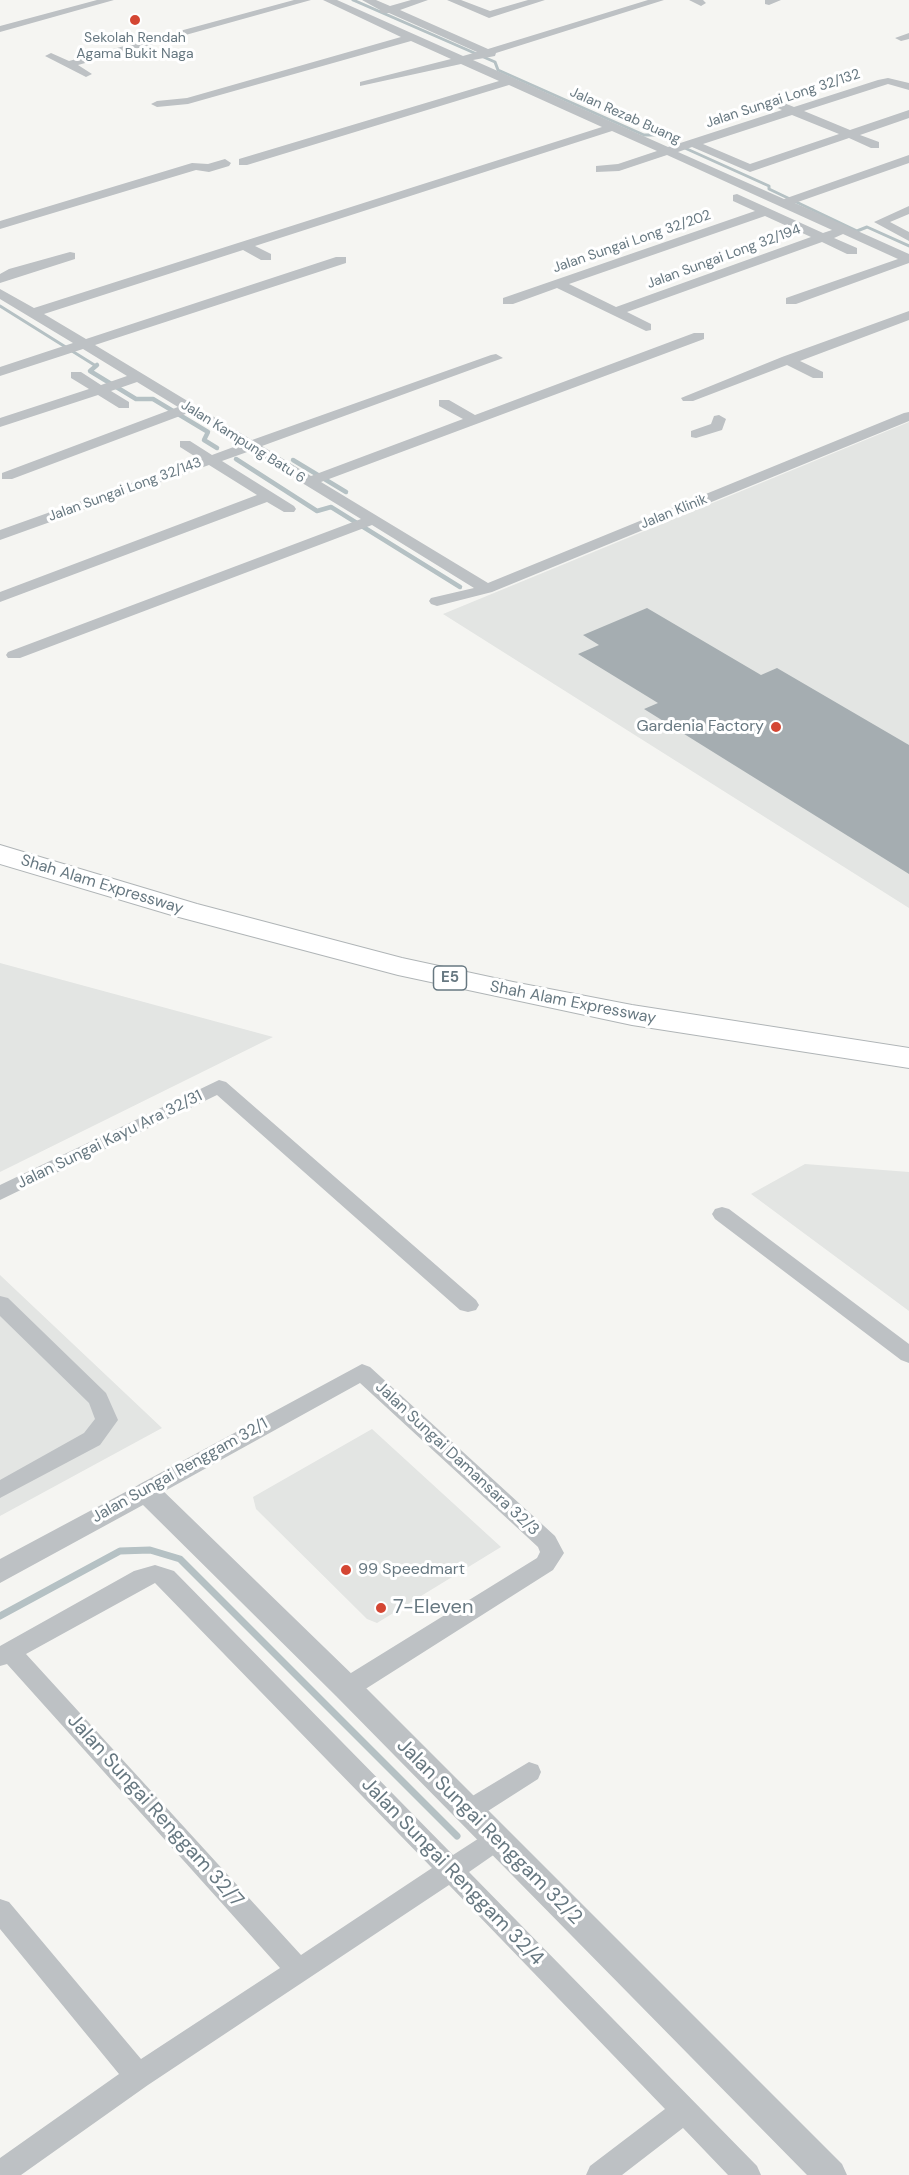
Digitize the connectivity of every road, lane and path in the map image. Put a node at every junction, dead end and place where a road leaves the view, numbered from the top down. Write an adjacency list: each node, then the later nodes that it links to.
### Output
1 (109, 0): 12 (street)
2 (328, 0): 11 (street, Jalan Rezab Buang)
3 (367, 0): 10 (street)
4 (423, 0): 10 (street)
5 (452, 0): 6 (street)
6 (540, 0)
7 (659, 0): 14 (street)
8 (301, 1): 9 (street); 17 (street)
9 (319, 11)
10 (384, 11): 11 (street); 14 (street)
11 (365, 17): 13 (street, Jalan Rezab Buang)
12 (1, 28)
13 (411, 37): 14 (street, Jalan Rezab Buang); 23 (street)
14 (474, 55): 16 (street); 19 (street, Jalan Rezab Buang); 20 (street)
15 (51, 56): 17 (street)
16 (500, 58)
17 (67, 65): 18 (street)
18 (86, 74)
19 (510, 81): 27 (street, Jalan Rezab Buang); 33 (street)
20 (364, 84)
21 (909, 87): 24 (street, Jalan Sungai Long 32/132)
22 (775, 103): 24 (street)
23 (157, 104)
24 (796, 111): 29 (street); 31 (street, Jalan Sungai Long 32/132)
25 (909, 114): 29 (street)
26 (574, 124): 28 (street)
27 (613, 127): 28 (street); 31 (street, Jalan Rezab Buang)
28 (595, 133): 37 (street)
29 (850, 135): 30 (street); 31 (street)
30 (875, 146)
31 (682, 148): 36 (street, Jalan Sungai Long 32/132); 39 (street, Jalan Rezab Buang)
32 (909, 159): 39 (street)
33 (243, 162)
34 (225, 163): 42 (street)
35 (447, 164): 37 (street)
36 (600, 168)
37 (467, 174): 46 (street)
38 (737, 198): 41 (street)
39 (792, 200): 43 (street, Jalan Rezab Buang)
40 (909, 210): 45 (street)
41 (766, 211): 44 (street); 53 (street, Jalan Sungai Long 32/202)
42 (0, 225)
43 (843, 230): 44 (street, Jalan Sungai Long 32/194); 50 (street, Jalan Rezab Buang)
44 (822, 237): 47 (street); 57 (street, Jalan Sungai Long 32/194)
45 (909, 237)
46 (244, 245): 49 (street); 58 (street)
47 (852, 251)
48 (70, 256): 52 (street)
49 (266, 257)
50 (909, 259): 56 (street)
51 (340, 260): 62 (street)
52 (0, 279)
53 (558, 284): 55 (street, Jalan Sungai Long 32/202); 57 (street)
54 (0, 293): 58 (street, Jalan Kampung Batu 6)
55 (508, 301)
56 (791, 301)
57 (615, 312): 60 (street)
58 (33, 313): 62 (street, Jalan Kampung Batu 6)
59 (909, 315): 64 (street)
60 (646, 327)
61 (699, 336): 76 (street)
62 (77, 347): 65 (street); 68 (street, Jalan Kampung Batu 6)
63 (496, 358): 80 (street, Jalan Sungai Long 32/143)
64 (787, 360): 67 (street); 70 (street)
65 (0, 372)
66 (76, 375): 69 (street)
67 (818, 375)
68 (138, 377): 69 (street); 73 (street, Jalan Kampung Batu 6)
69 (104, 388): 72 (street); 77 (street)
70 (688, 398)
71 (444, 403): 76 (street)
72 (124, 405)
73 (190, 408): 80 (street, Jalan Kampung Batu 6); 82 (street)
74 (909, 416): 88 (street, Jalan Klinik)
75 (719, 419): 78 (street)
76 (474, 420): 83 (street)
77 (0, 423)
78 (696, 434)
79 (185, 444): 81 (street)
80 (251, 446): 81 (street, Jalan Sungai Long 32/143); 83 (street, Jalan Kampung Batu 6)
81 (210, 459): 84 (street); 87 (street, Jalan Sungai Long 32/143)
82 (7, 476)
83 (316, 479): 86 (street, Jalan Kampung Batu 6)
84 (269, 496): 85 (street); 89 (street)
85 (289, 509)
86 (370, 521): 88 (street, Jalan Kampung Batu 6); 91 (street)
87 (0, 535)
88 (487, 589): 90 (street, Jalan Klinik)
89 (0, 597)
90 (437, 601)
91 (14, 655)
92 (0, 854): 94 (highway, Shah Alam Expressway / E5)
93 (0, 875): 95 (highway, Shah Alam Expressway / E5)
94 (909, 1058)
95 (909, 1078)
96 (0, 1193): 99 (street, Jalan Sungai Kayu Ara 32/31)
97 (722, 1214): 100 (street)
98 (0, 1303): 102 (street)
99 (468, 1305)
100 (909, 1355)
101 (362, 1372): 103 (street, Jalan Sungai Renggam 32/1); 106 (street, Jalan Sungai Damansara 32/3)
102 (0, 1490)
103 (146, 1491): 104 (street, Jalan Sungai Renggam 32/1); 106 (street, Jalan Sungai Renggam 32/2)
104 (0, 1572)
105 (5, 1655): 110 (street, Jalan Sungai Renggam 32/4); 112 (street, Jalan Sungai Renggam 32/7)
106 (347, 1688): 108 (street, Jalan Sungai Renggam 32/2)
107 (529, 1772): 108 (street)
108 (468, 1811): 109 (street, Jalan Sungai Renggam 32/2)
109 (496, 1840): 110 (street); 118 (street, Jalan Sungai Renggam 32/2)
110 (452, 1871): 112 (street); 114 (street, Jalan Sungai Renggam 32/4)
111 (0, 1910): 113 (street)
112 (299, 1971): 113 (street)
113 (138, 2076): 115 (street)
114 (684, 2111): 116 (street); 117 (street, Jalan Sungai Renggam 32/4)
115 (0, 2174)
116 (600, 2175)
117 (747, 2175)
118 (830, 2175)

